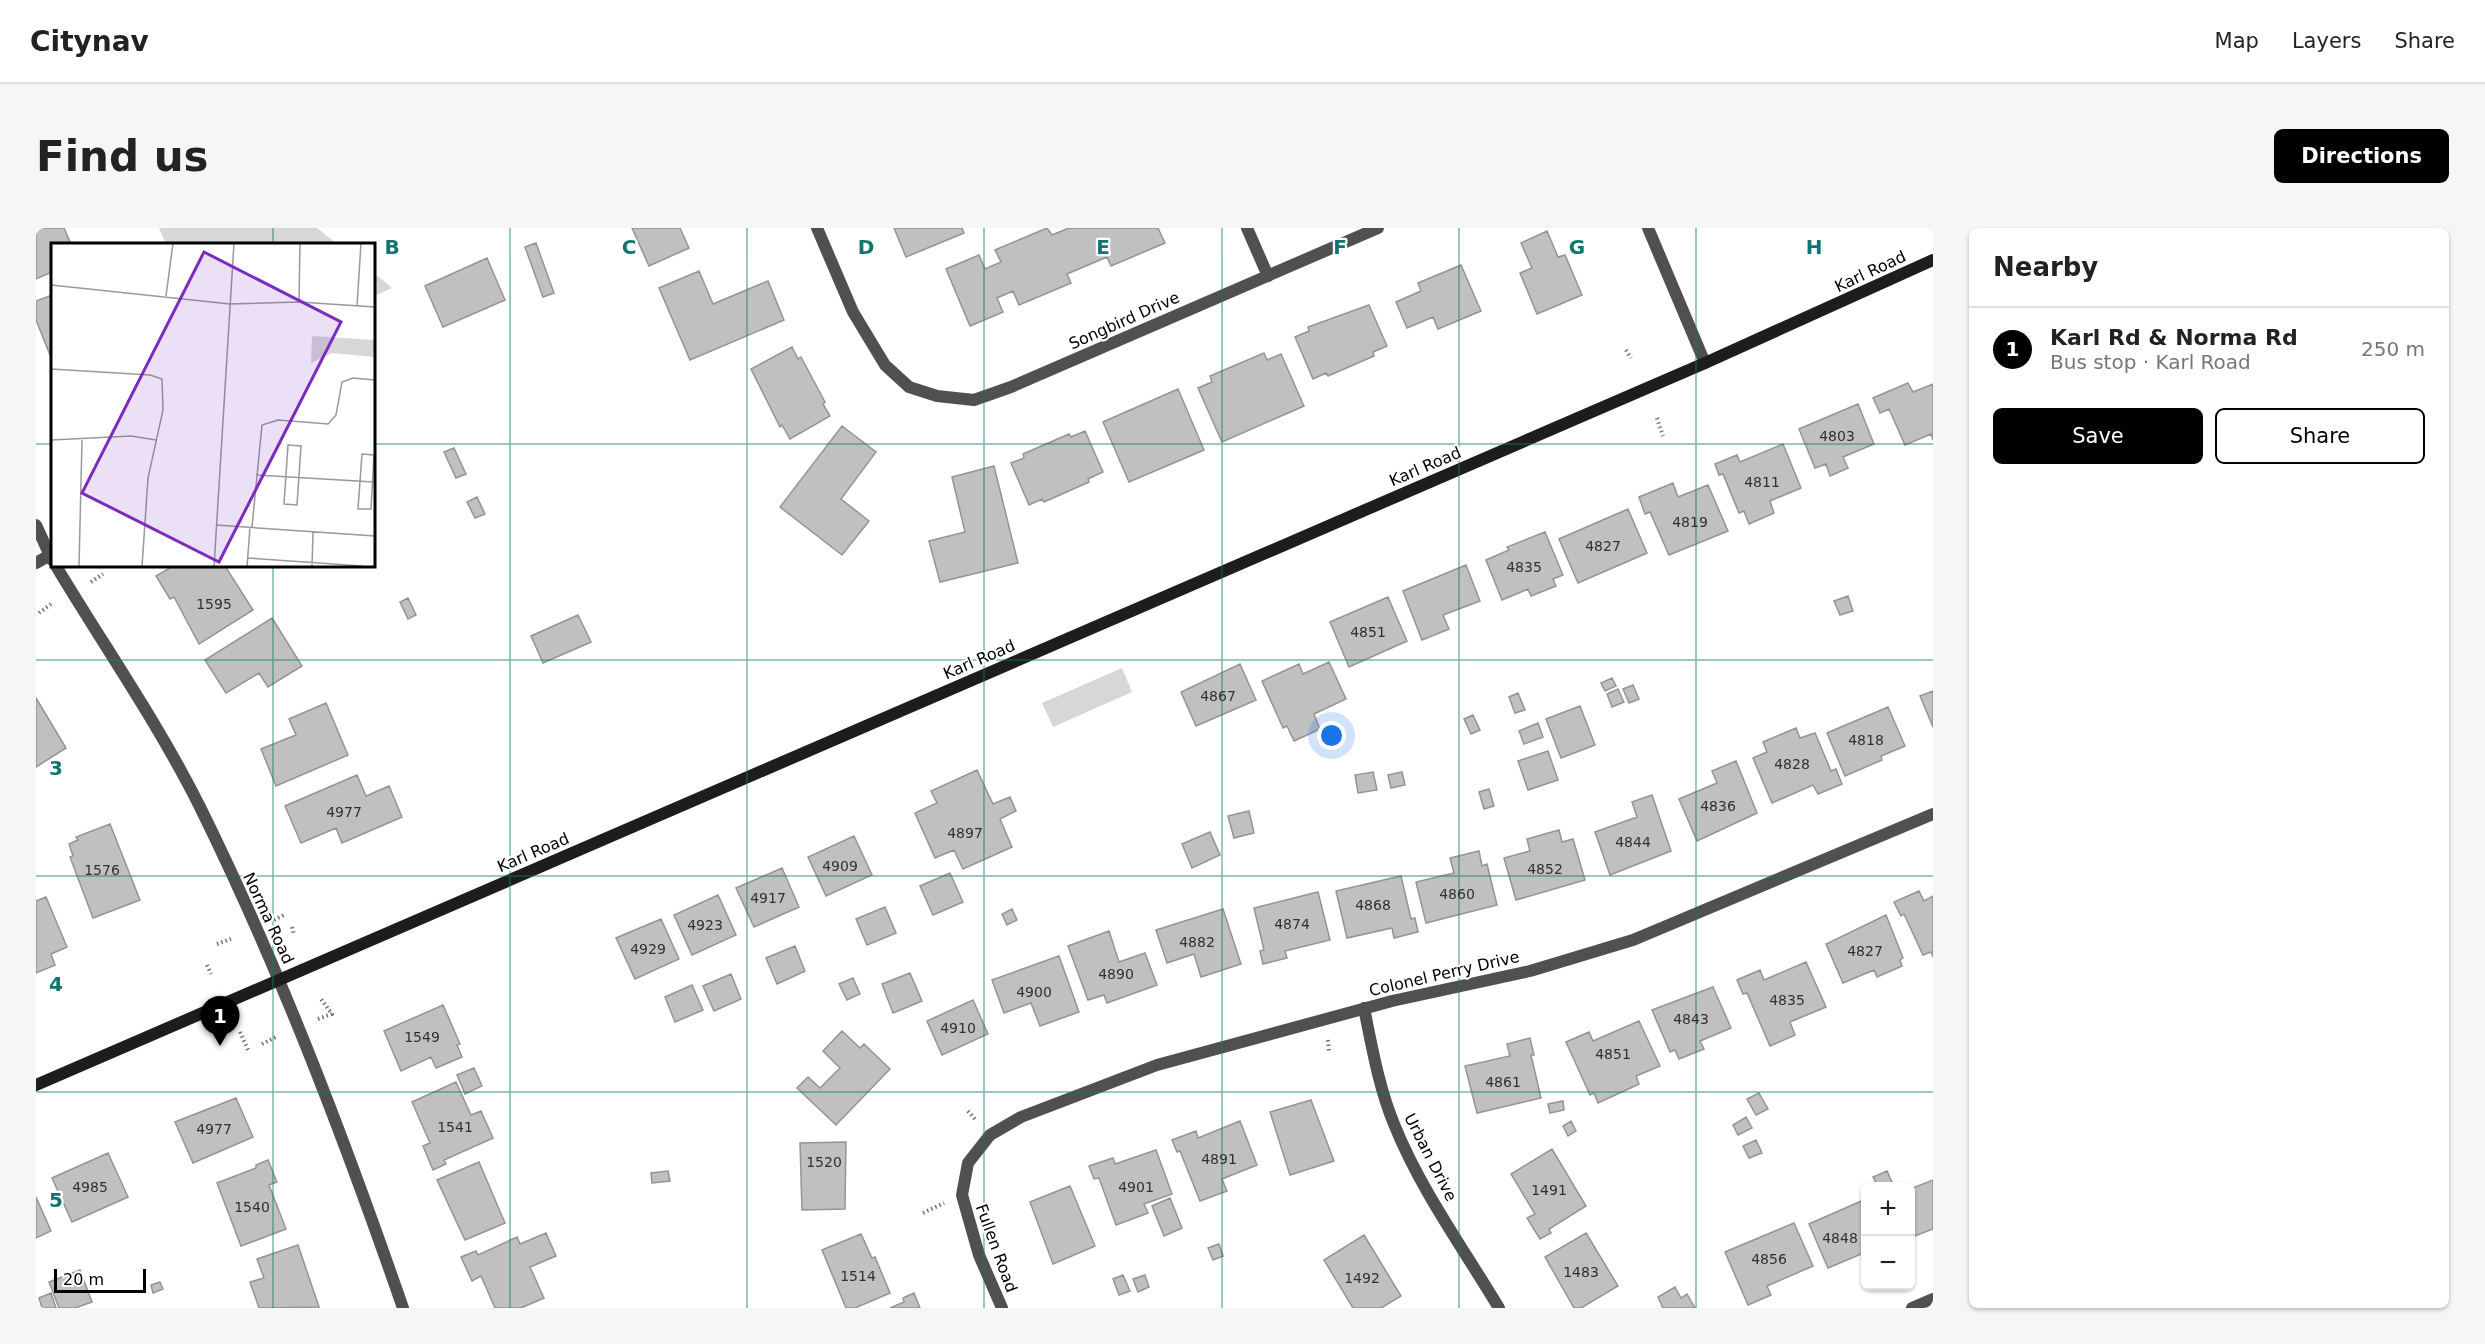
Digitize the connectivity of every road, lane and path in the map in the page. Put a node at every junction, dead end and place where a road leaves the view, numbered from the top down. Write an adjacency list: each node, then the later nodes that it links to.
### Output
1 (817, 228): 6 (street, Songbird Drive)
2 (1247, 228): 6 (street)
3 (1378, 228): 6 (street, Songbird Drive)
4 (1648, 228): 9 (street)
5 (1933, 260): 9 (main road, Karl Road)
6 (1268, 276)
7 (1626, 350): 8 (path)
8 (1631, 358)
9 (1705, 363): 30 (main road, Karl Road)
10 (1657, 418): 11 (path)
11 (1663, 436)
12 (36, 525): 13 (street, Norma Road)
13 (51, 556)
14 (51, 560): 15 (street)
15 (36, 562)
16 (57, 567): 30 (street, Norma Road)
17 (103, 574): 18 (path)
18 (90, 582)
19 (51, 604): 20 (path)
20 (39, 613)
21 (1933, 814): 32 (street, Colonel Perry Drive)
22 (286, 914): 23 (path)
23 (274, 920)
24 (292, 927): 25 (path)
25 (294, 935)
26 (231, 939): 27 (path)
27 (217, 944)
28 (207, 965): 29 (path)
29 (211, 974)
30 (279, 980): 40 (main road, Karl Road); 43 (street, Norma Road)
31 (321, 999): 33 (path)
32 (1364, 1008): 41 (street, Colonel Perry Drive); 45 (street, Urban Drive)
33 (314, 1020)
34 (240, 1032): 38 (path)
35 (278, 1036): 37 (path)
36 (1328, 1040): 39 (path)
37 (262, 1044)
38 (248, 1050)
39 (1329, 1052)
40 (36, 1085)
41 (968, 1164): 44 (street, Fullen Road)
42 (1933, 1299): 46 (street)
43 (403, 1308)
44 (1002, 1308)
45 (1499, 1308)
46 (1912, 1308)

